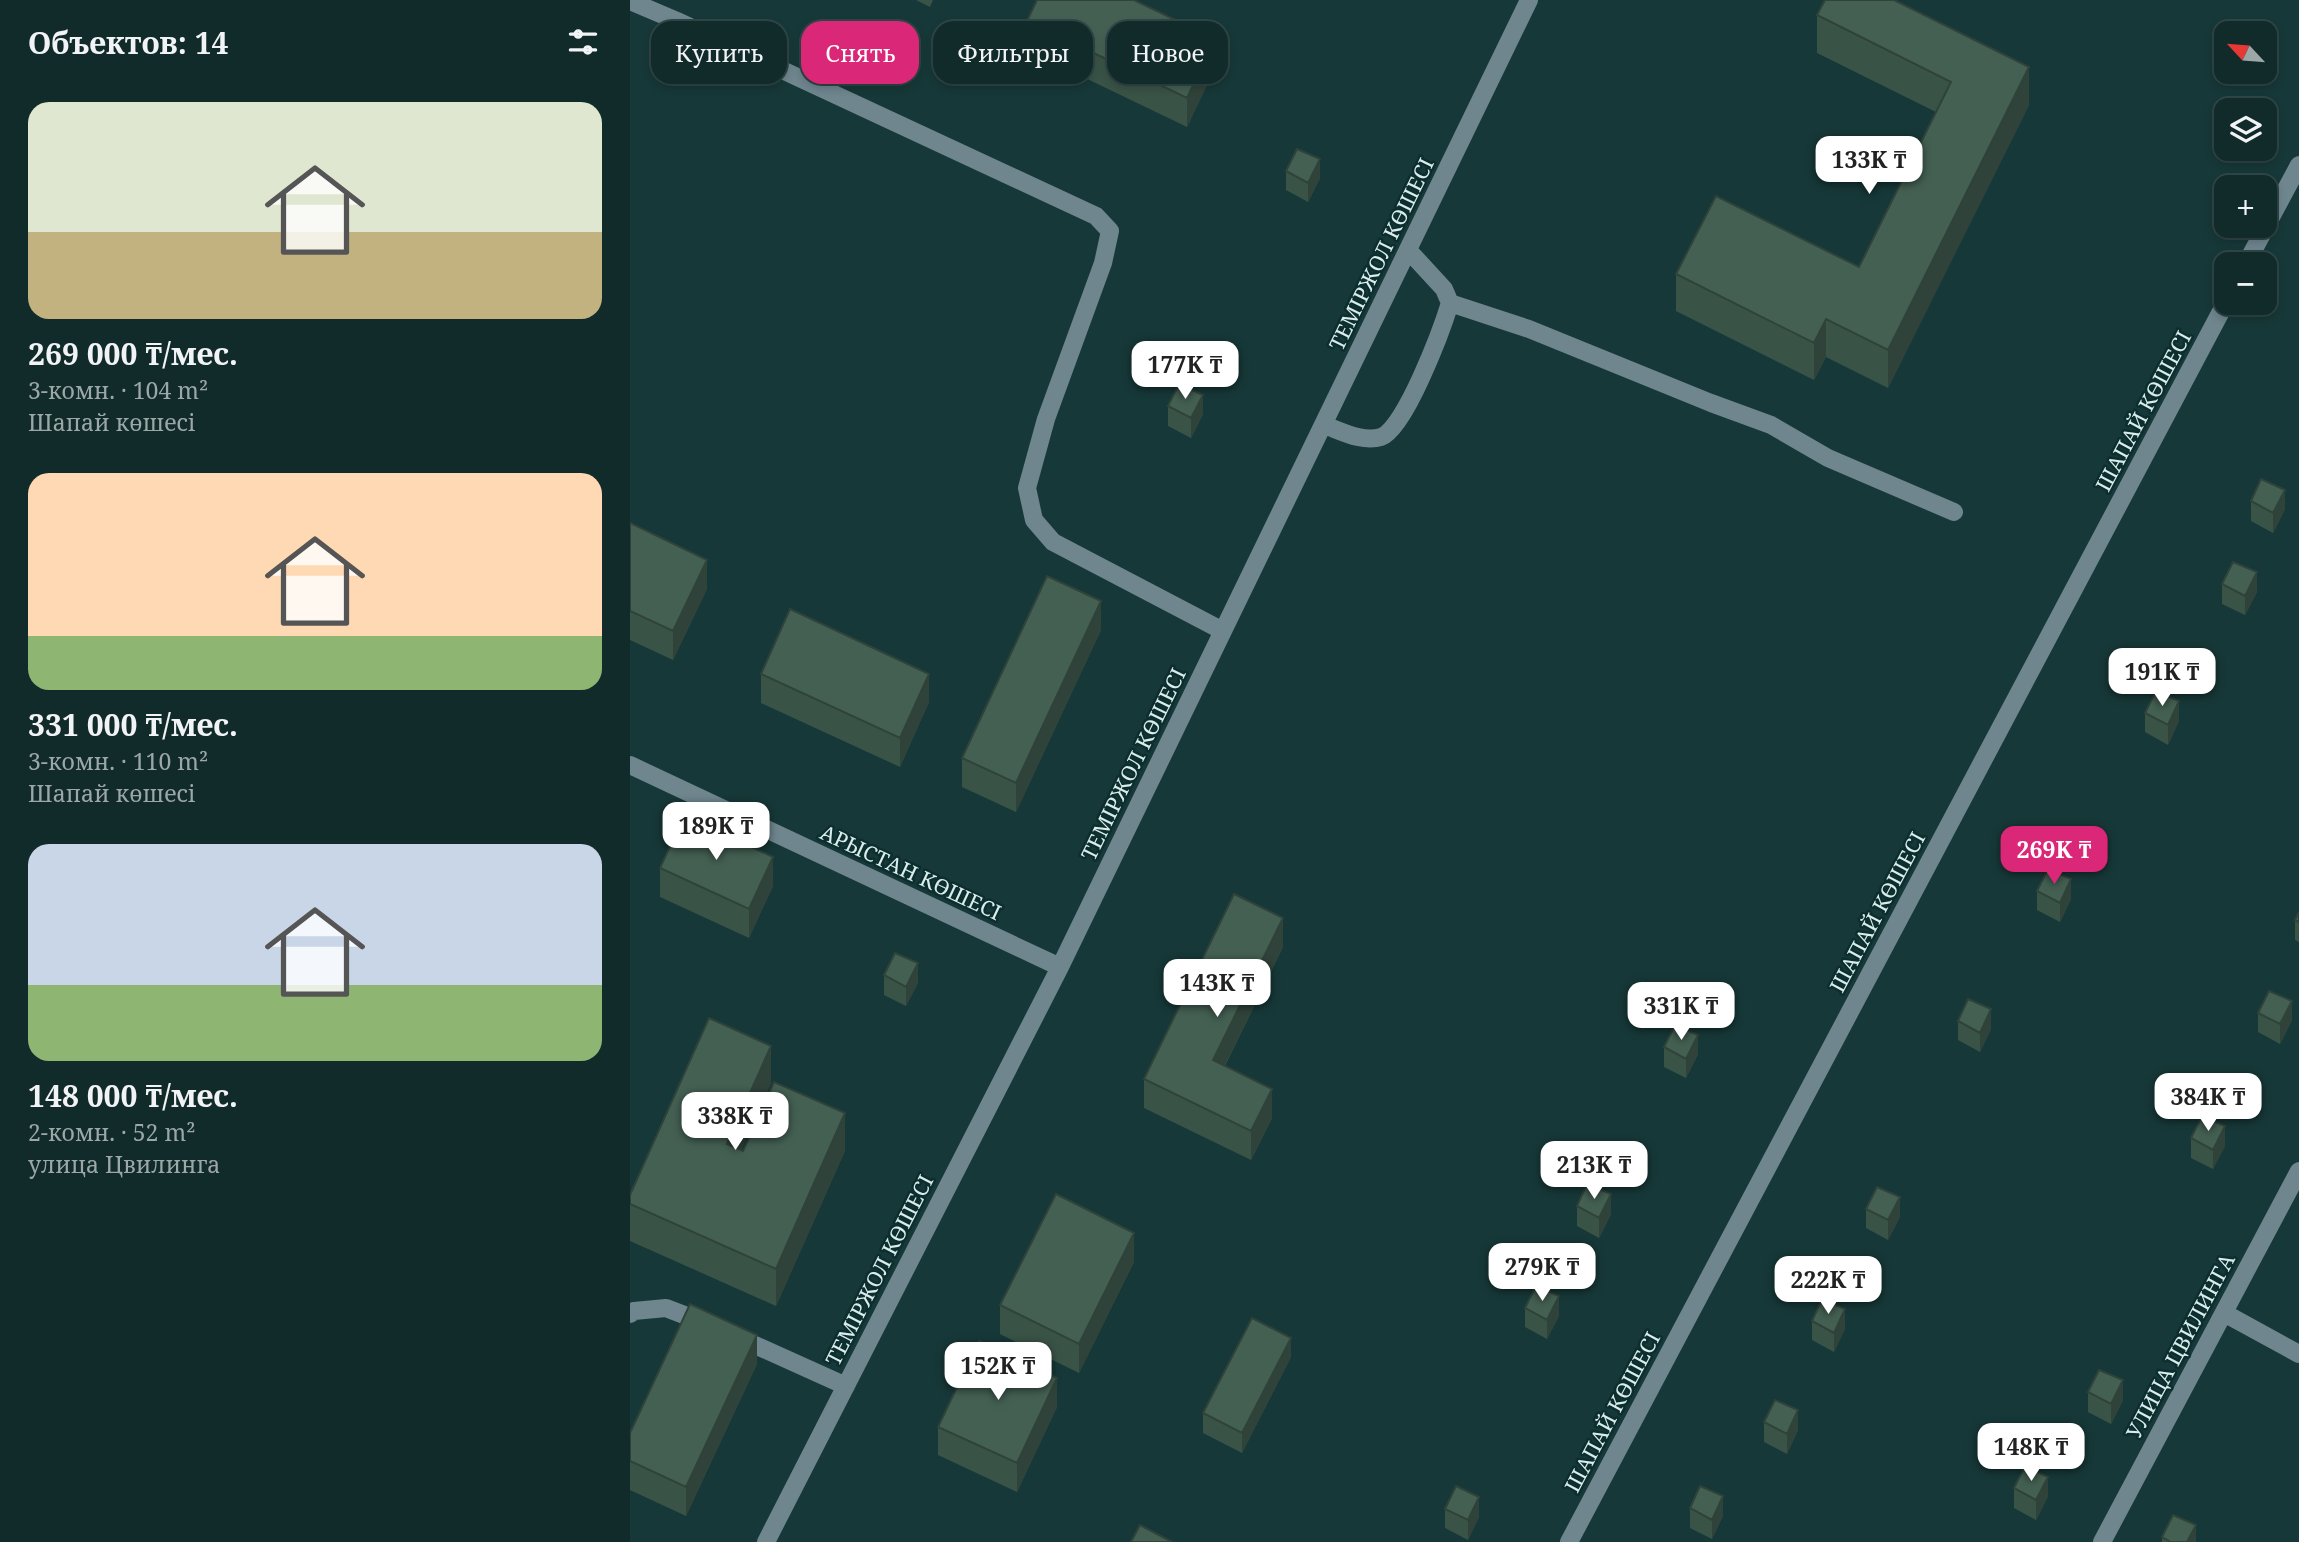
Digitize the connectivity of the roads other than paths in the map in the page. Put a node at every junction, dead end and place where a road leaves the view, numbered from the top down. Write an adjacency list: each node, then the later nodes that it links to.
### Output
1 (1530, 0): 4 (street, ТЕМІРЖОЛ КӨШЕСІ)
2 (630, 1): 10 (street)
3 (2299, 165): 5 (street)
4 (1408, 250): 6 (street); 8 (street, ТЕМІРЖОЛ КӨШЕСІ)
5 (2252, 252)
6 (1450, 303): 8 (street); 9 (street)
7 (2219, 315): 19 (street, ШАПАЙ КӨШЕСІ)
8 (1324, 425): 10 (street, ТЕМІРЖОЛ КӨШЕСІ)
9 (1954, 512)
10 (1223, 631): 12 (street, ТЕМІРЖОЛ КӨШЕСІ)
11 (630, 765): 12 (street, АРЫСТАН КӨШЕСІ)
12 (1060, 967): 17 (street, ТЕМІРЖОЛ КӨШЕСІ)
13 (2299, 1171): 14 (street, УЛИЦА ЦВИЛИНГА)
14 (2224, 1313): 16 (street); 20 (street, УЛИЦА ЦВИЛИНГА)
15 (630, 1314): 17 (street)
16 (2299, 1354)
17 (846, 1386): 18 (street, ТЕМІРЖОЛ КӨШЕСІ)
18 (766, 1542)
19 (1569, 1542)
20 (2102, 1542)

